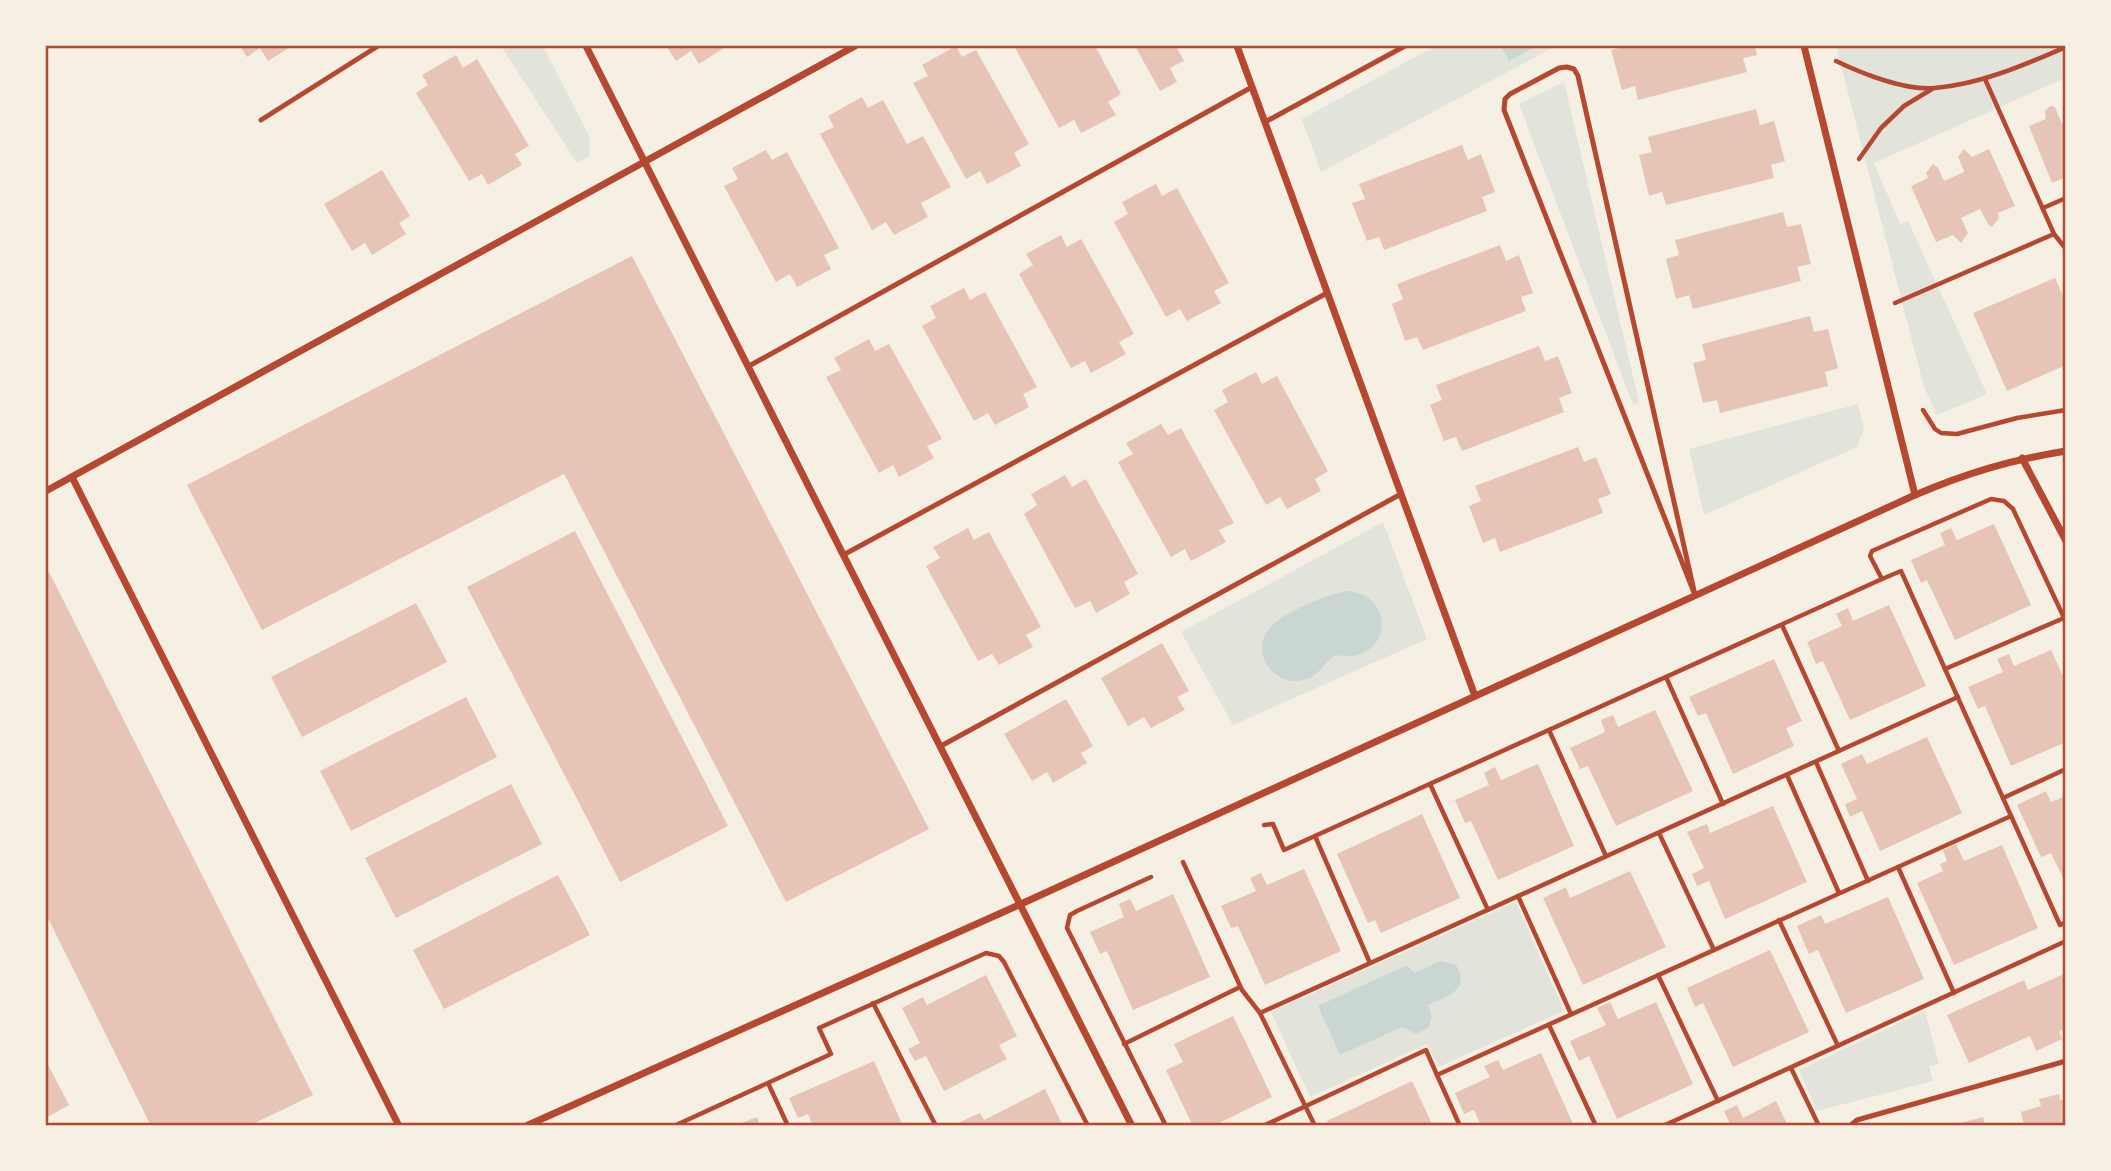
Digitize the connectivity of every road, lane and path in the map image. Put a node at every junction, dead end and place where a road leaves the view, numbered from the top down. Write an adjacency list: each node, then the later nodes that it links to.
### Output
1 (378, 46): 14 (lane)
2 (586, 46): 18 (street)
3 (855, 46): 18 (street)
4 (1237, 46): 12 (street)
5 (1405, 46): 15 (lane)
6 (1804, 46): 19 (street)
7 (2066, 47): 11 (path)
8 (1832, 53): 9 (path)
9 (1834, 61): 10 (path); 13 (path)
10 (1837, 73)
11 (1985, 79): 13 (path); 21 (path)
12 (1252, 87): 15 (street); 26 (lane)
13 (1933, 89): 17 (path)
14 (261, 120)
15 (1265, 122): 25 (street)
16 (1856, 147): 17 (path)
17 (1859, 159): 19 (path)
18 (646, 161): 26 (street); 31 (street)
19 (1838, 187): 34 (street)
20 (2066, 198): 21 (path)
21 (2043, 208): 22 (path)
22 (2054, 233): 23 (path); 24 (path)
23 (2066, 249)
24 (1892, 290)
25 (1327, 293): 33 (street); 36 (lane)
26 (749, 366): 36 (street)
27 (1922, 405): 28 (path)
28 (2066, 410)
29 (2066, 451): 30 (street)
30 (2022, 458): 34 (street); 35 (street)
31 (72, 477): 32 (street); 88 (street)
32 (46, 491)
33 (1401, 494): 43 (street); 46 (lane)
34 (1915, 495): 38 (street)
35 (2066, 541)
36 (845, 554): 46 (street)
37 (1882, 579): 39 (path); 40 (path); 41 (path)
38 (1695, 596): 38 (lane); 43 (street)
39 (2065, 620): 41 (path)
40 (1782, 625): 42 (path); 47 (path)
41 (1945, 669): 44 (path)
42 (1666, 677): 45 (path); 53 (path)
43 (1475, 696): 65 (street)
44 (1958, 697): 47 (path); 52 (path)
45 (1549, 730): 51 (path); 58 (path)
46 (941, 746): 65 (street)
47 (1839, 751): 48 (path)
48 (1816, 762): 50 (path); 62 (path)
49 (2066, 769): 52 (path)
50 (1787, 775): 53 (path); 63 (path)
51 (1430, 784): 57 (path); 66 (path)
52 (2003, 798): 54 (path)
53 (1723, 804): 56 (path)
54 (2011, 816): 60 (path); 68 (path)
55 (1256, 829): 57 (path)
56 (1659, 833): 58 (path); 70 (path)
57 (1315, 836): 71 (path)
58 (1606, 856): 64 (path)
59 (1171, 867): 73 (path)
60 (1898, 867): 62 (path); 74 (path)
61 (1159, 873): 79 (path)
62 (1868, 881): 63 (path)
63 (1839, 893): 67 (path)
64 (1518, 896): 66 (path); 77 (path)
65 (1021, 904): 89 (street); 94 (street)
66 (1488, 910): 71 (path)
67 (1779, 920): 70 (path); 80 (path)
68 (2066, 922)
69 (2066, 942): 74 (path)
70 (1714, 950): 72 (path)
71 (1370, 963): 76 (path)
72 (1658, 975): 77 (path); 85 (path)
73 (1240, 987): 76 (path); 79 (path)
74 (1954, 993): 80 (path)
75 (873, 1003): 84 (path); 92 (path); 93 (path)
76 (1260, 1013): 86 (path)
77 (1571, 1014): 78 (path)
78 (1549, 1024): 83 (path); 99 (path)
79 (1124, 1044): 95 (path)
80 (1838, 1046): 82 (path)
81 (2066, 1062): 102 (lane)
82 (1791, 1068): 85 (path); 101 (path)
83 (1437, 1074): 86 (path); 98 (path)
84 (768, 1083): 90 (path); 91 (path)
85 (1718, 1101): 87 (path)
86 (1305, 1106): 96 (path); 97 (path)
87 (1673, 1123): 100 (path)
88 (399, 1125)
89 (526, 1125)
90 (674, 1125)
91 (788, 1125)
92 (936, 1125)
93 (1088, 1125)
94 (1132, 1125)
95 (1167, 1125)
96 (1264, 1125)
97 (1315, 1125)
98 (1460, 1125)
99 (1596, 1125)
100 (1662, 1125)
101 (1819, 1125)
102 (1850, 1125)

